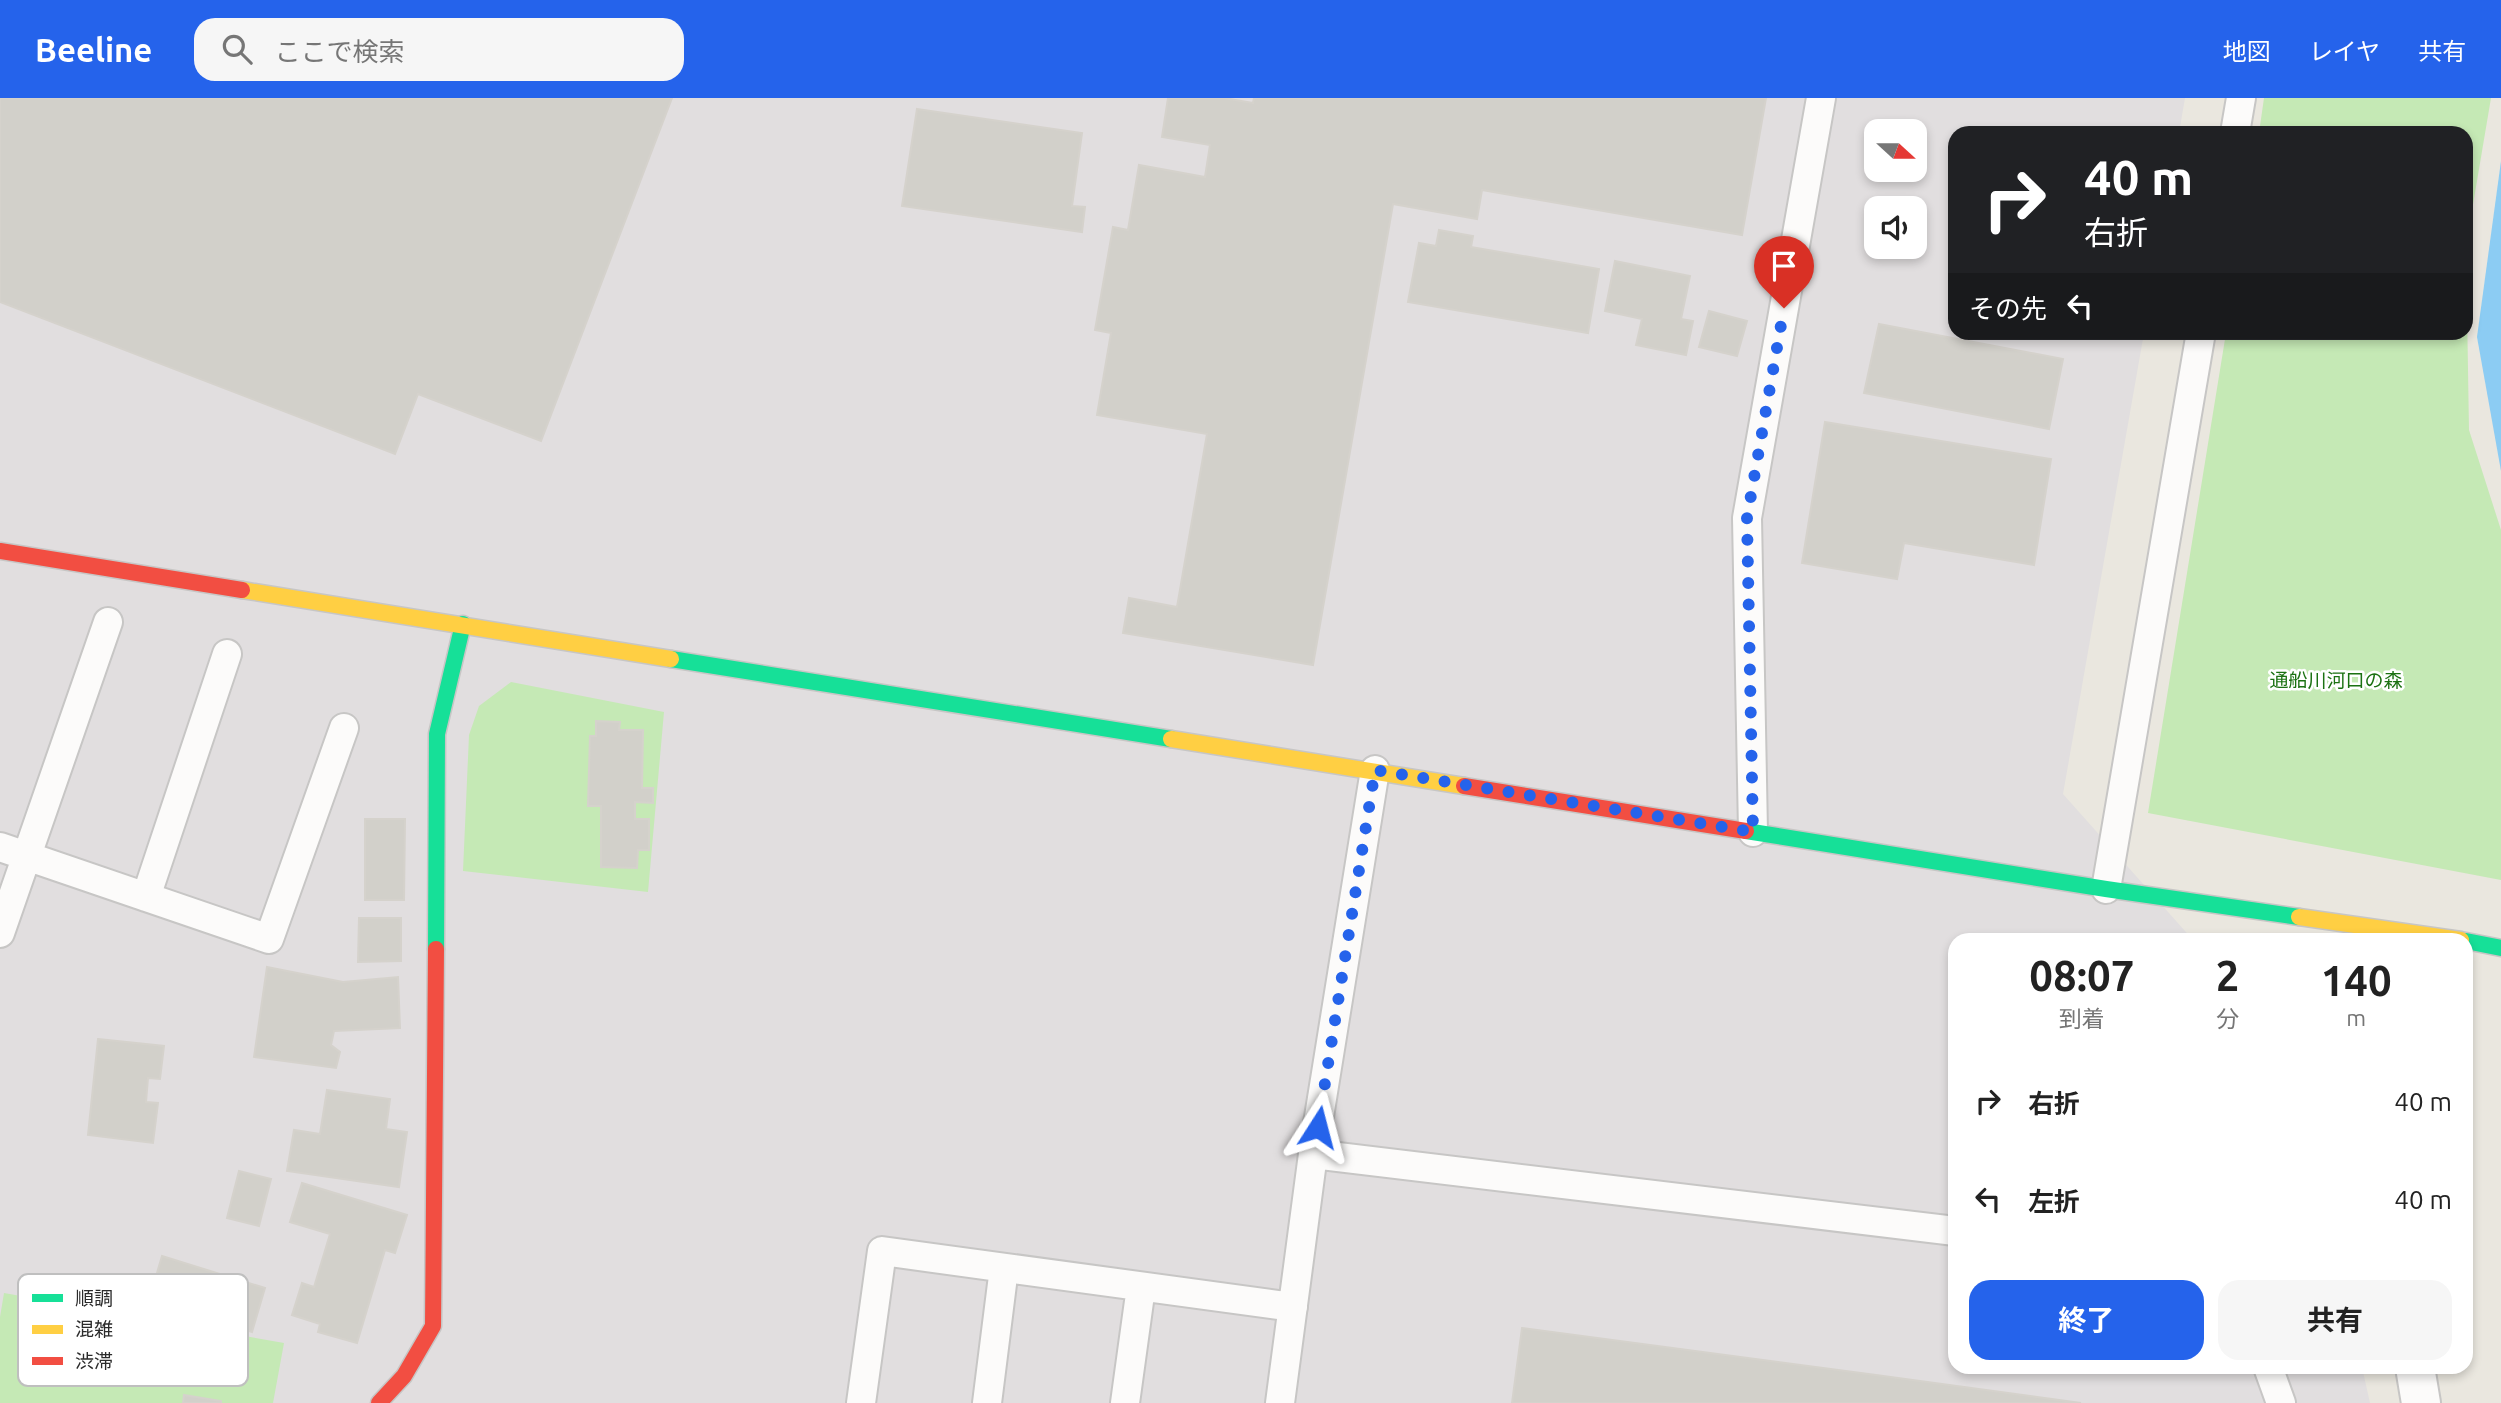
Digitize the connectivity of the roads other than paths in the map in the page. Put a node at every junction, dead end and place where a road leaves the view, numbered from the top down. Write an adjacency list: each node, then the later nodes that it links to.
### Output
1 (1821, 98): 11 (lane)
2 (2241, 98): 3 (lane)
3 (2236, 126)
4 (2200, 340): 14 (lane)
5 (0, 551): 7 (street)
6 (108, 622): 13 (lane)
7 (463, 624): 10 (street); 27 (street)
8 (227, 654): 15 (lane)
9 (344, 728): 15 (lane)
10 (1375, 770): 11 (street); 20 (lane)
11 (1753, 832): 14 (street)
12 (0, 847): 13 (lane)
13 (26, 856): 15 (lane); 17 (lane)
14 (2106, 889): 16 (street)
15 (146, 897)
16 (2344, 932)
17 (0, 933)
18 (2473, 942): 19 (street)
19 (2501, 948)
20 (1313, 1154): 21 (lane); 24 (lane)
21 (1948, 1230)
22 (1004, 1268): 23 (lane); 28 (lane); 29 (lane)
23 (1141, 1287): 24 (lane); 30 (lane)
24 (1293, 1307): 31 (lane)
25 (2271, 1374): 32 (lane)
26 (2416, 1374): 33 (street)
27 (379, 1403)
28 (861, 1403)
29 (987, 1403)
30 (1125, 1403)
31 (1280, 1403)
32 (2281, 1403)
33 (2421, 1403)

